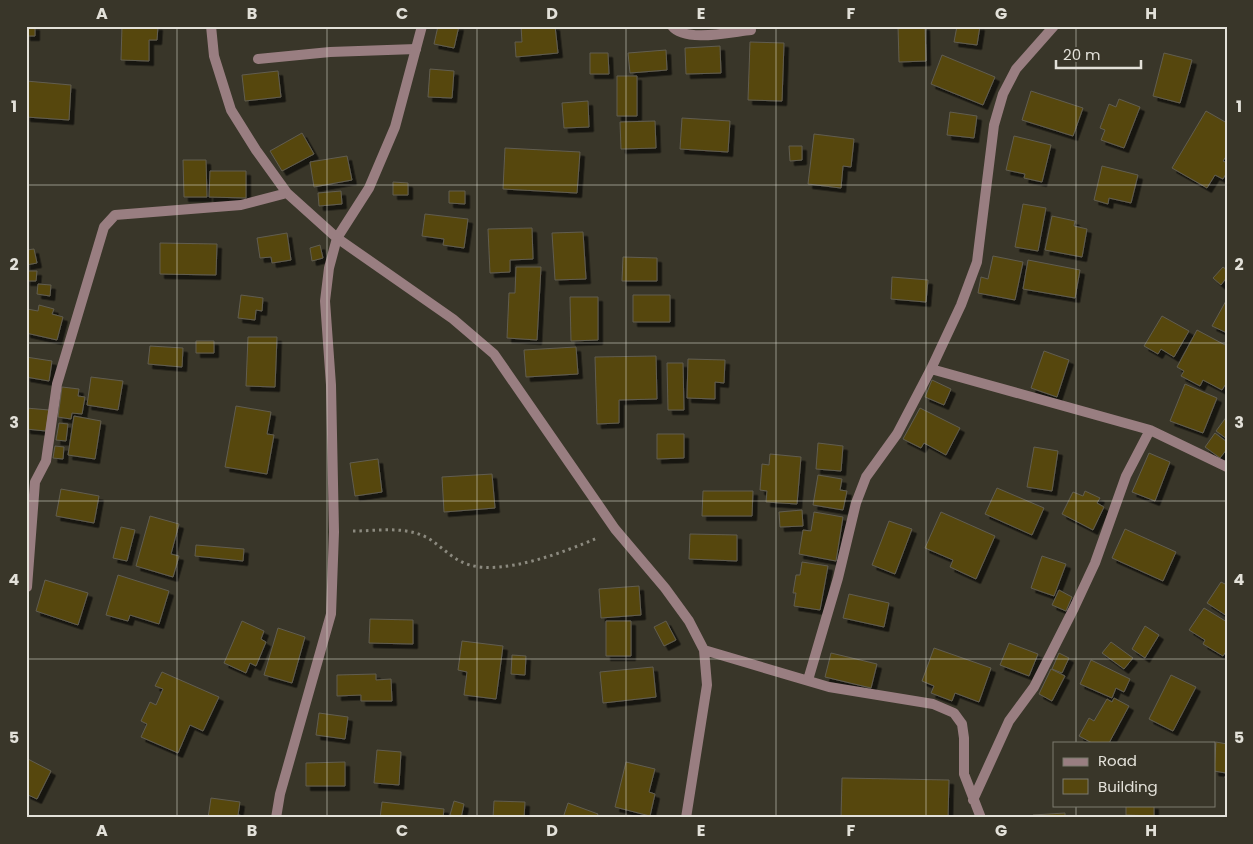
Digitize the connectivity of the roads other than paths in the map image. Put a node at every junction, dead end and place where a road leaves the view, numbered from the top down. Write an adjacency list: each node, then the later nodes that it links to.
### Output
1 (211, 26): 8 (street)
2 (422, 26): 6 (street)
3 (672, 26): 5 (street)
4 (1054, 26): 10 (street)
5 (751, 30)
6 (416, 48): 7 (street); 9 (street)
7 (258, 59)
8 (287, 193): 9 (street); 13 (street)
9 (337, 238): 14 (street); 17 (street)
10 (931, 369): 11 (street); 15 (street)
11 (1150, 430): 12 (street); 16 (street)
12 (1227, 467)
13 (26, 587)
14 (704, 650): 15 (street); 18 (street)
15 (808, 680): 16 (street)
16 (973, 800): 19 (street)
17 (276, 818)
18 (686, 818)
19 (981, 818)

